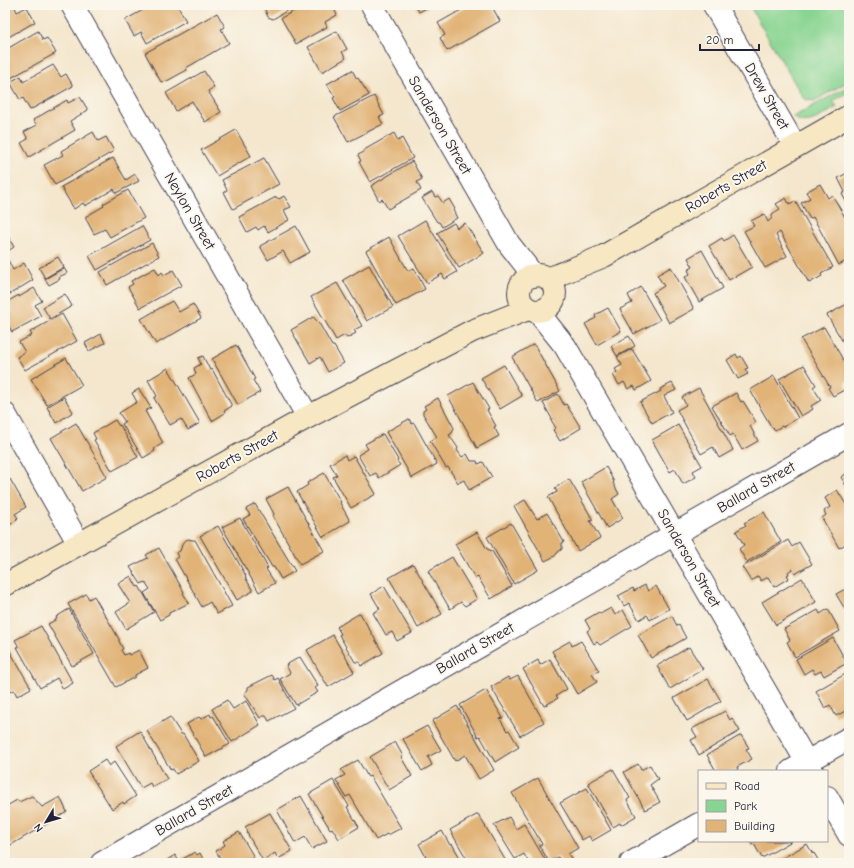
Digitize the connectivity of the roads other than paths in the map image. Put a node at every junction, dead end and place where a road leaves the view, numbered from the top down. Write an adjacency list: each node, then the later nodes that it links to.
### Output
1 (72, 5): 8 (street, Neylon Street)
2 (372, 5): 6 (street, Sanderson Street)
3 (714, 5): 5 (street, Drew Street)
4 (849, 116): 5 (street, Roberts Street)
5 (795, 146): 6 (street, Roberts Street)
6 (537, 294): 8 (street, Roberts Street); 10 (street, Sanderson Street)
7 (5, 414): 11 (street)
8 (308, 417): 11 (street, Roberts Street)
9 (849, 434): 10 (street, Ballard Street)
10 (674, 534): 14 (street, Sanderson Street); 18 (street, Ballard Street)
11 (79, 544): 12 (street, Roberts Street)
12 (5, 585)
13 (849, 738): 14 (street)
14 (803, 768)
15 (828, 799): 17 (street)
16 (698, 825): 19 (street)
17 (849, 835)
18 (102, 863)
19 (631, 863)

